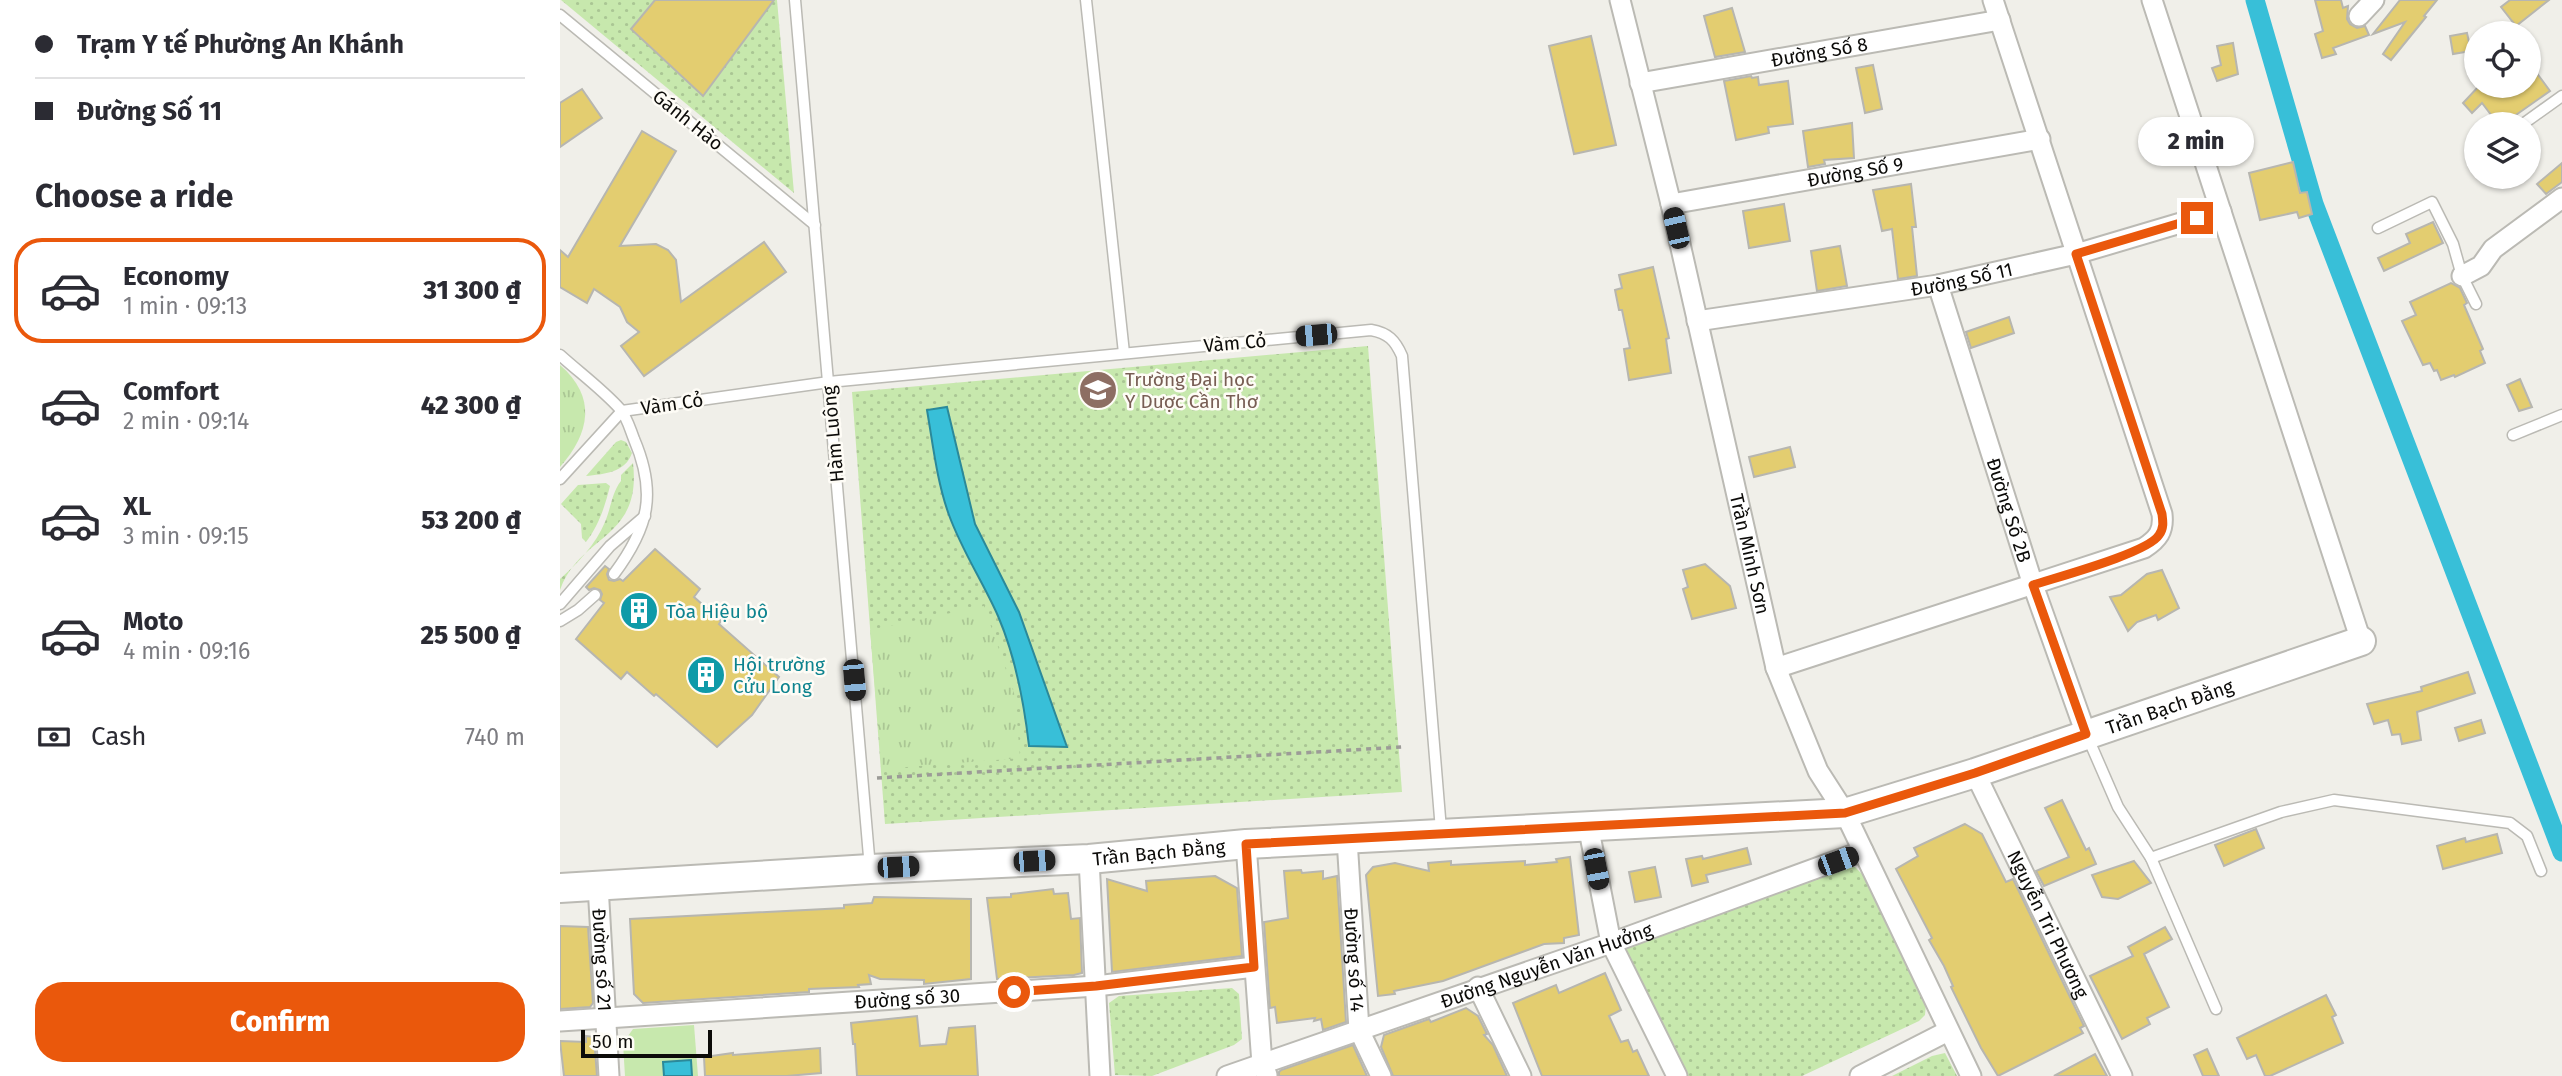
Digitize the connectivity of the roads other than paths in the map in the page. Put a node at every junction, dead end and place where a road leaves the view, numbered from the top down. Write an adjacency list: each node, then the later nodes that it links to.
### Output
1 (795, 0): 17 (lane, Hàm Luông)
2 (1086, 0): 24 (lane)
3 (1619, 0): 10 (street, Trần Minh Sơn)
4 (1993, 0): 9 (street)
5 (2152, 0): 16 (street)
6 (2374, 0): 8 (street)
7 (560, 15): 17 (lane, Gánh Hào)
8 (2359, 16)
9 (2000, 20): 10 (street, Đường Số 8); 13 (street)
10 (1640, 83): 15 (street, Trần Minh Sơn)
11 (2562, 96): 12 (lane)
12 (2540, 112)
13 (2040, 139): 15 (street, Đường Số 9); 19 (street)
14 (2562, 198): 20 (street)
15 (1671, 204): 23 (street, Trần Minh Sơn)
16 (2221, 211): 19 (street, Đường Số 11); 37 (street)
17 (815, 225): 26 (lane, Hàm Luông)
18 (2378, 228): 20 (lane)
19 (2076, 254): 21 (street, Đường Số 11); 33 (street)
20 (2462, 276): 22 (lane)
21 (1938, 285): 23 (street, Đường Số 11); 33 (street, Đường Số 2B)
22 (2476, 304)
23 (1698, 321): 38 (street, Trần Minh Sơn)
24 (1124, 353): 26 (lane, Vàm Cỏ); 43 (lane, Vàm Cỏ)
25 (560, 355): 27 (lane)
26 (828, 382): 27 (lane, Vàm Cỏ); 49 (lane, Hàm Luông)
27 (622, 411): 30 (lane); 31 (lane)
28 (2562, 415): 29 (lane)
29 (2513, 435)
30 (560, 480)
31 (645, 516): 32 (lane); 35 (lane)
32 (614, 574)
33 (2033, 585): 38 (street); 39 (street, Đường Số 2B)
34 (595, 595): 36 (lane)
35 (560, 604)
36 (560, 621)
37 (2361, 641): 39 (street, Trần Bạch Đằng)
38 (1776, 668): 41 (street, Trần Minh Sơn)
39 (2086, 734): 40 (street, Trần Bạch Đằng); 47 (lane)
40 (1975, 773): 41 (street, Trần Bạch Đằng); 71 (street, Nguyễn Tri Phương)
41 (1845, 813): 42 (street, Trần Bạch Đằng); 46 (street, Trần Minh Sơn)
42 (1588, 825): 43 (street, Trần Bạch Đằng); 53 (street)
43 (1441, 833): 44 (street, Trần Bạch Đằng)
44 (1347, 839): 45 (street, Trần Bạch Đằng); 60 (street, Đường số 14)
45 (1246, 844): 48 (street, Trần Bạch Đằng); 54 (street)
46 (1863, 852): 53 (street, Đường Nguyễn Văn Hưởng); 61 (street, Trần Minh Sơn)
47 (2151, 858): 50 (lane); 57 (lane)
48 (1089, 859): 49 (street, Trần Bạch Đằng); 55 (street)
49 (870, 869): 51 (street, Trần Bạch Đằng)
50 (2542, 871)
51 (598, 885): 52 (street, Trần Bạch Đằng); 58 (street, Đường số 21)
52 (560, 888)
53 (1611, 943): 56 (street, Đường Nguyễn Văn Hưởng); 68 (street)
54 (1254, 967): 55 (street, Đường số 30); 62 (street)
55 (1096, 986): 58 (street, Đường số 30); 64 (street)
56 (1478, 987): 60 (street, Đường Nguyễn Văn Hưởng); 67 (street)
57 (2216, 1009)
58 (606, 1018): 59 (street, Đường số 30); 63 (street, Đường số 21)
59 (560, 1021)
60 (1359, 1030): 62 (street, Đường Nguyễn Văn Hưởng); 66 (street, Đường số 14)
61 (1948, 1031): 69 (street); 70 (street, Trần Minh Sơn)
62 (1264, 1070): 65 (street, Đường Nguyễn Văn Hưởng)
63 (610, 1076)
64 (1100, 1076)
65 (1227, 1076)
66 (1381, 1076)
67 (1521, 1076)
68 (1676, 1076)
69 (1860, 1076)
70 (1971, 1076)
71 (2122, 1076)

